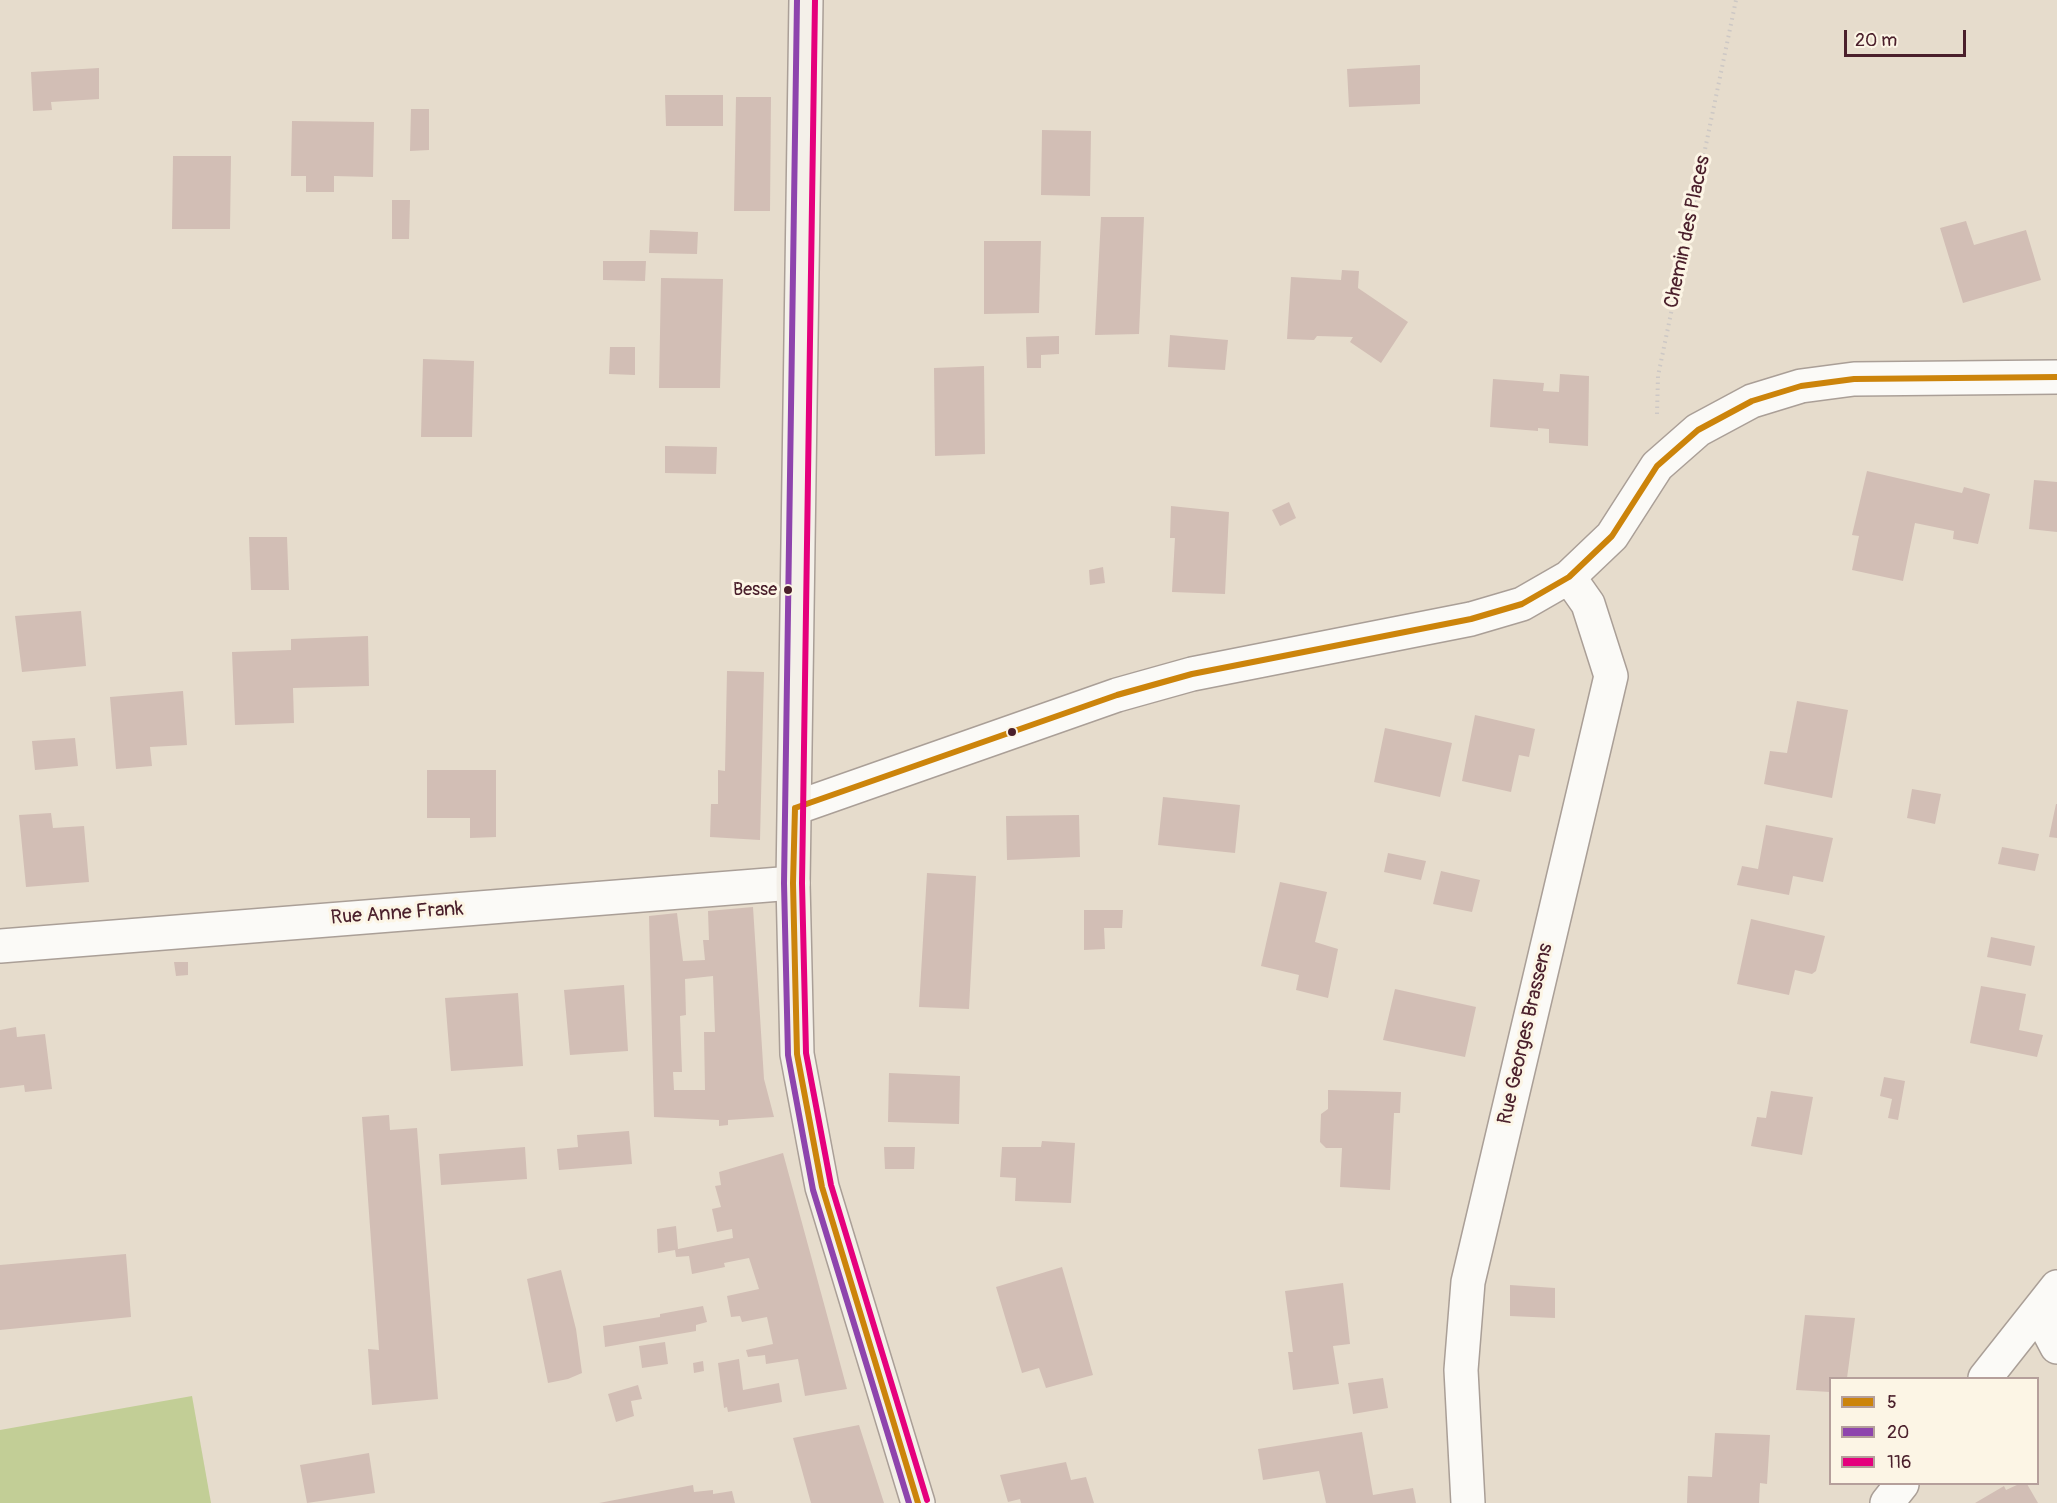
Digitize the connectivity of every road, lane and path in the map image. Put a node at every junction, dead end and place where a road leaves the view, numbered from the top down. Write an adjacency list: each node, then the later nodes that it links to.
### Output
1 (806, 0): 6 (main road)
2 (1736, 0): 4 (path, Chemin des Places)
3 (2057, 377): 4 (street)
4 (1657, 466): 5 (street)
5 (1569, 577): 6 (street); 14 (street, Rue Georges Brassens)
6 (795, 808): 7 (main road)
7 (793, 883): 8 (street, Rue Anne Frank); 13 (main road)
8 (0, 946)
9 (2048, 1299): 10 (street); 11 (street)
10 (2057, 1347)
11 (1986, 1377)
12 (1901, 1485): 15 (street)
13 (918, 1503)
14 (1468, 1503)
15 (1887, 1503)

